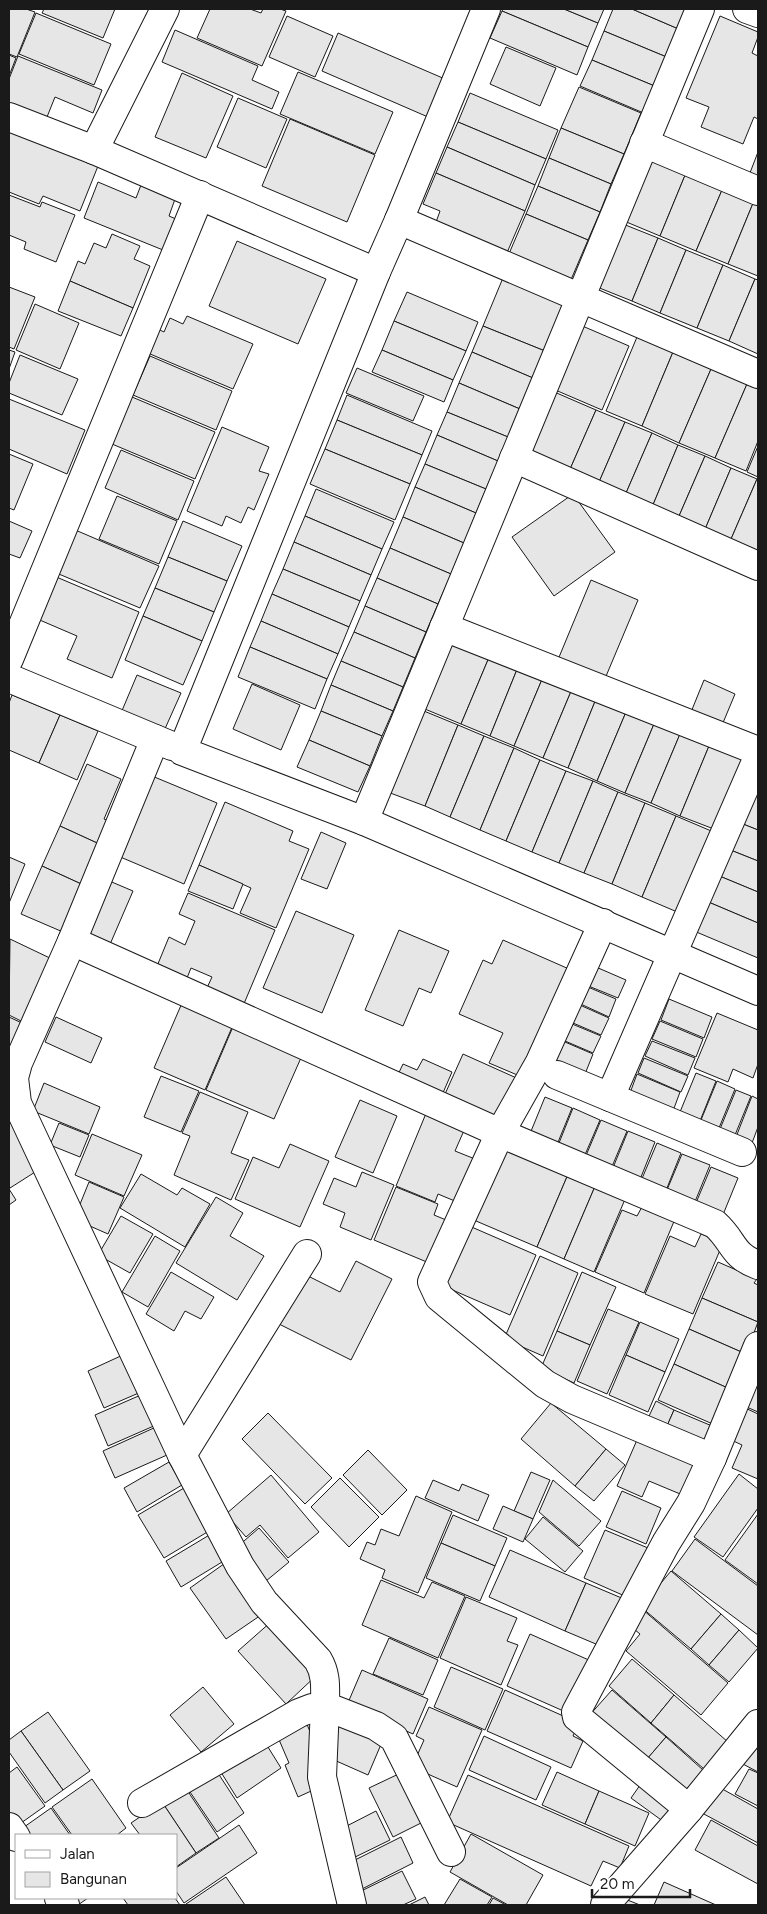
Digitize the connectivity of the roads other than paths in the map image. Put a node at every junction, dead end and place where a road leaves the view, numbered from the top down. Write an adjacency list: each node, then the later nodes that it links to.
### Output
1 (165, 9): 8 (street)
2 (486, 9): 11 (street)
3 (700, 9): 7 (street)
4 (747, 9): 5 (street)
5 (758, 13)
6 (9, 117): 8 (street)
7 (644, 143): 9 (street); 13 (street)
8 (94, 150): 10 (street)
9 (758, 191)
10 (200, 195): 12 (street); 18 (street)
11 (399, 220): 12 (street); 13 (street)
12 (376, 272): 21 (street)
13 (580, 297): 14 (street); 15 (street)
14 (758, 374)
15 (514, 458): 16 (street); 17 (street)
16 (758, 566)
17 (444, 627): 22 (street); 24 (street)
18 (9, 660)
19 (9, 678): 20 (street)
20 (155, 740): 21 (street); 26 (street)
21 (182, 751): 24 (street)
22 (758, 751)
23 (758, 757): 27 (street)
24 (364, 821): 25 (street)
25 (603, 923): 27 (street); 31 (street)
26 (72, 941): 31 (street); 36 (street)
27 (673, 953): 28 (street); 30 (street)
28 (758, 991)
29 (558, 1075): 30 (street)
30 (610, 1097): 32 (street)
31 (500, 1133): 34 (street); 37 (street)
32 (742, 1152)
33 (307, 1254): 36 (street)
34 (758, 1265)
35 (758, 1346): 37 (street)
36 (182, 1455): 38 (street)
37 (712, 1458): 41 (street)
38 (325, 1706): 40 (street); 42 (street); 43 (street)
39 (758, 1724): 41 (street)
40 (142, 1803)
41 (689, 1809): 44 (street)
42 (451, 1852)
43 (352, 1905)
44 (605, 1905)

